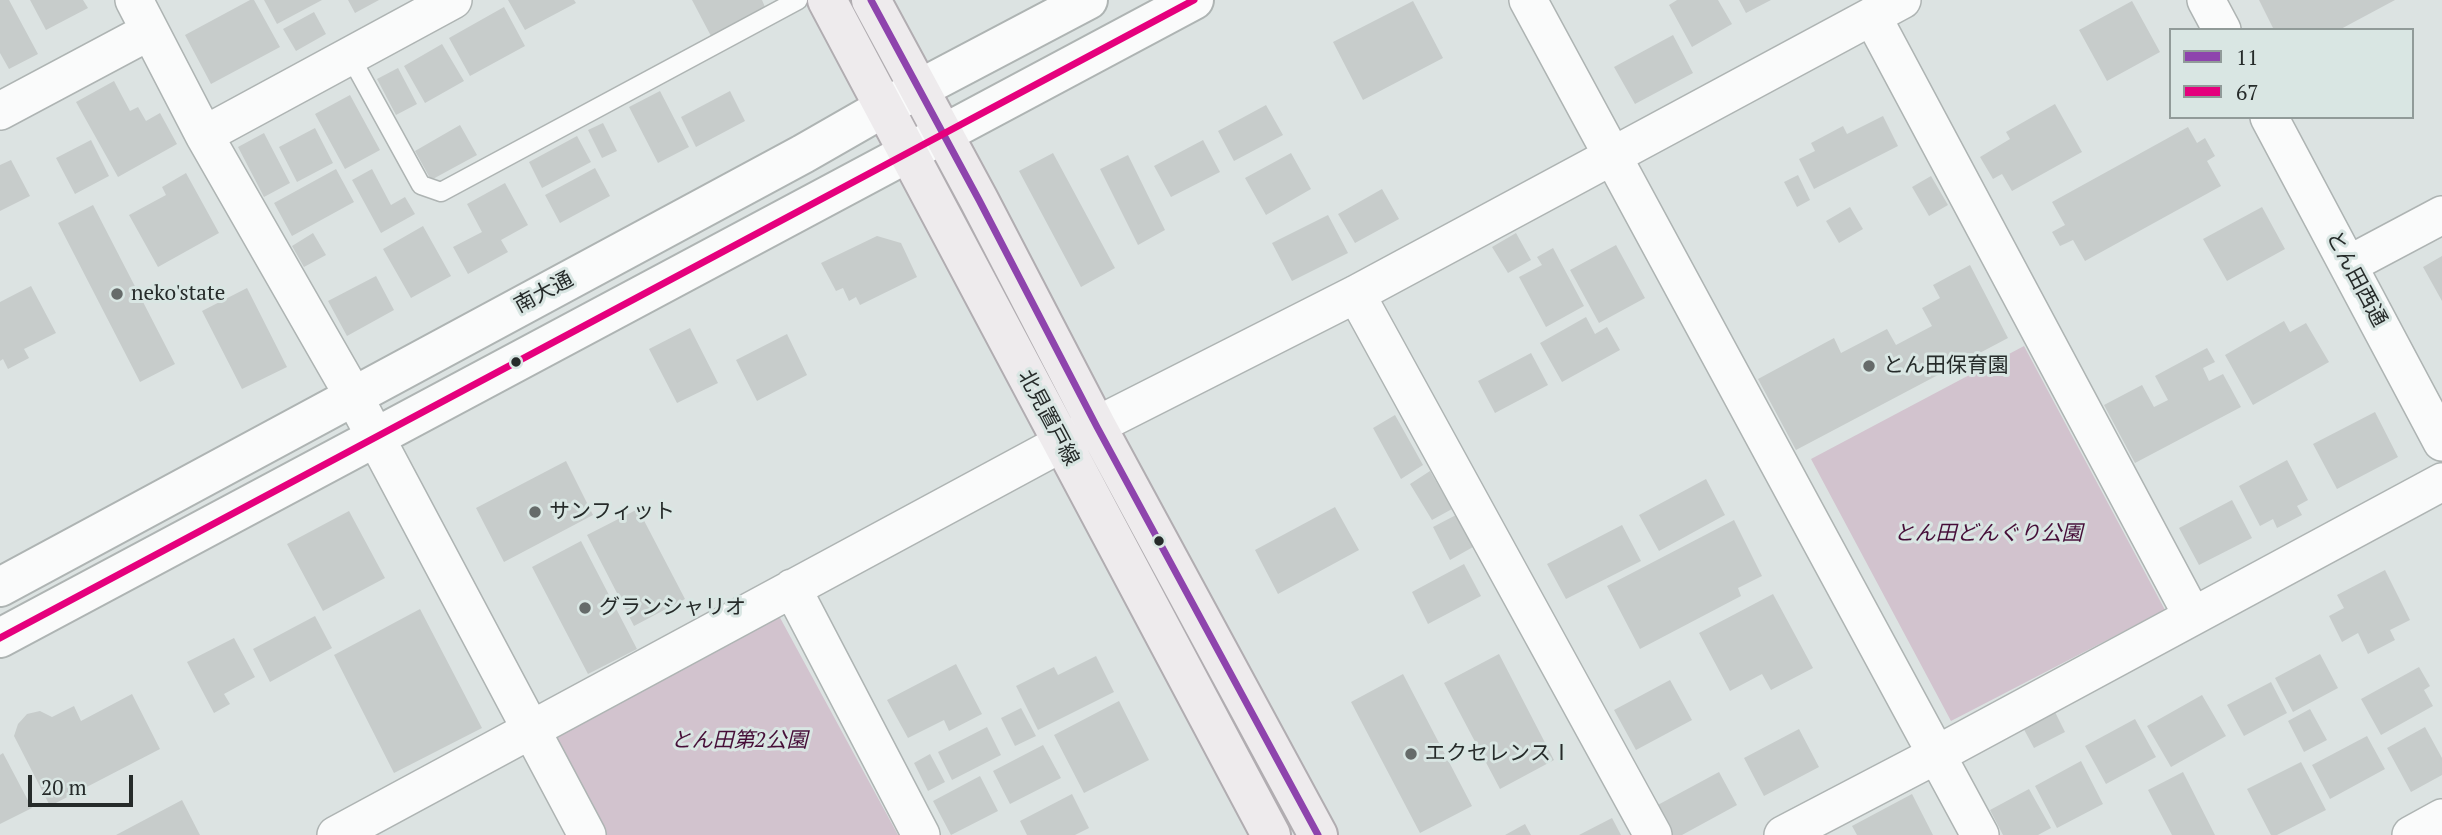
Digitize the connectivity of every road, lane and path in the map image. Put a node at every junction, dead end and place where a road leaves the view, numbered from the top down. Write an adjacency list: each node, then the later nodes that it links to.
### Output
1 (453, 0): 12 (street)
2 (797, 0): 12 (lane)
3 (827, 0): 14 (main road, 北見置戸線)
4 (871, 0): 13 (main road, 北見置戸線)
5 (1088, 0): 13 (street, 南大通)
6 (1194, 0): 17 (street)
7 (1528, 0): 20 (street)
8 (2206, 0): 11 (street)
9 (1887, 8): 20 (street); 32 (street)
10 (142, 16): 15 (street); 18 (street)
11 (2221, 28)
12 (350, 56): 18 (street)
13 (918, 90): 14 (street, 南大通); 17 (main road, 北見置戸線)
14 (885, 107): 19 (main road, 北見置戸線); 24 (street, 南大通)
15 (0, 111)
16 (2270, 119): 22 (street, とん田西通)
17 (943, 134): 19 (street); 25 (main road, 北見置戸線)
18 (204, 135): 24 (street)
19 (909, 152): 26 (street); 28 (main road, 北見置戸線)
20 (1612, 156): 23 (street); 35 (street)
21 (2442, 215): 22 (street)
22 (2348, 265): 27 (street, とん田西通)
23 (1356, 294): 25 (street); 42 (street)
24 (353, 396): 26 (street); 30 (street, 南大通)
25 (1097, 427): 28 (street); 41 (main road, 北見置戸線)
26 (374, 438): 33 (street); 34 (street)
27 (2442, 442)
28 (1062, 443): 31 (street); 40 (main road, 北見置戸線)
29 (2442, 482): 32 (street)
30 (0, 587)
31 (792, 588): 34 (street); 39 (street)
32 (2192, 615): 35 (street)
33 (0, 638)
34 (531, 731): 37 (street); 38 (street)
35 (1936, 755): 43 (street); 44 (street)
36 (2442, 818): 45 (street)
37 (336, 835)
38 (587, 835)
39 (921, 835)
40 (1271, 835)
41 (1318, 835)
42 (1653, 835)
43 (1783, 835)
44 (1980, 835)
45 (2411, 835)

